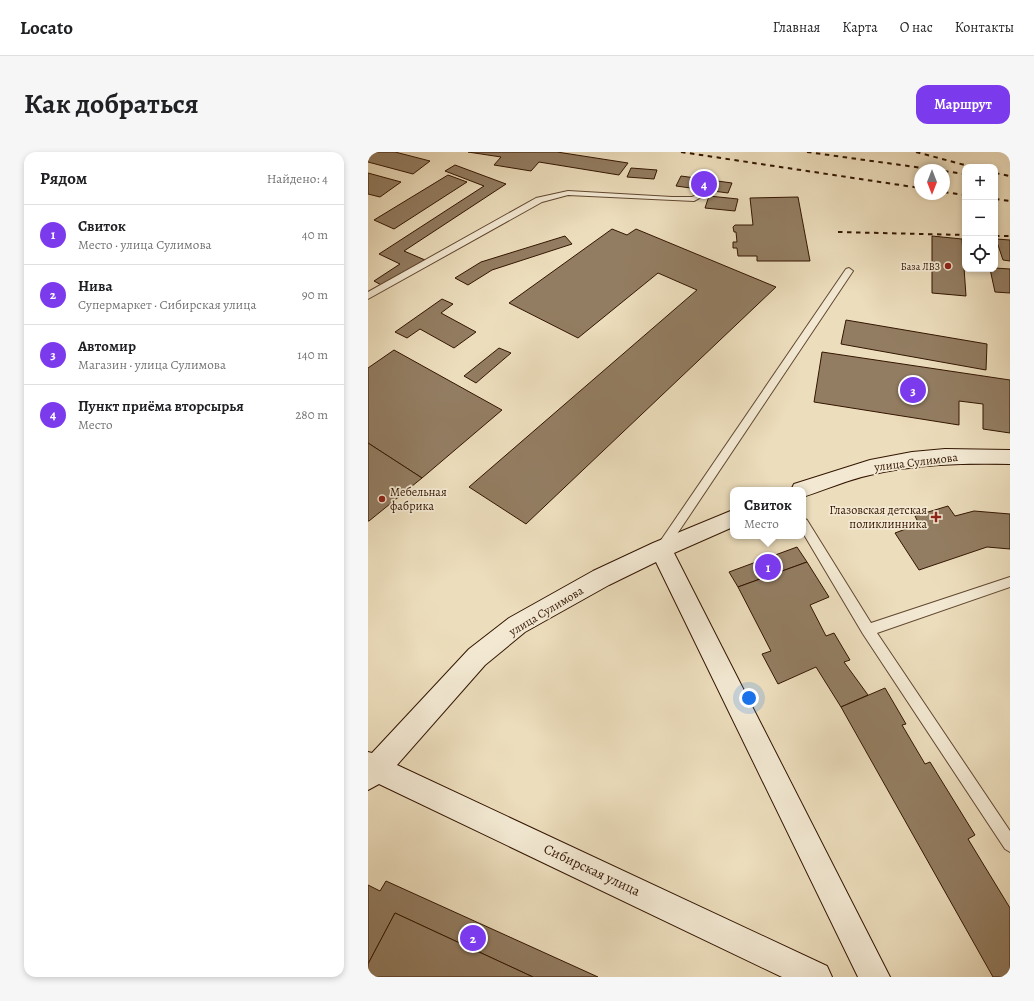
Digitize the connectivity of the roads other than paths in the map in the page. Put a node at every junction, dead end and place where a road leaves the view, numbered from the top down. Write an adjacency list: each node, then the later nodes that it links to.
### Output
1 (701, 195): 3 (lane)
2 (849, 271): 8 (lane)
3 (368, 296)
4 (1010, 457): 5 (main road, улица Сулимова)
5 (806, 488)
6 (730, 519): 8 (main road, улица Сулимова)
7 (806, 528): 10 (lane)
8 (661, 549): 11 (main road, улица Сулимова); 14 (main road)
9 (1010, 582): 10 (lane)
10 (868, 630): 12 (lane)
11 (371, 770): 13 (main road, Сибирская улица)
12 (1010, 844)
13 (816, 977)
14 (874, 977)

